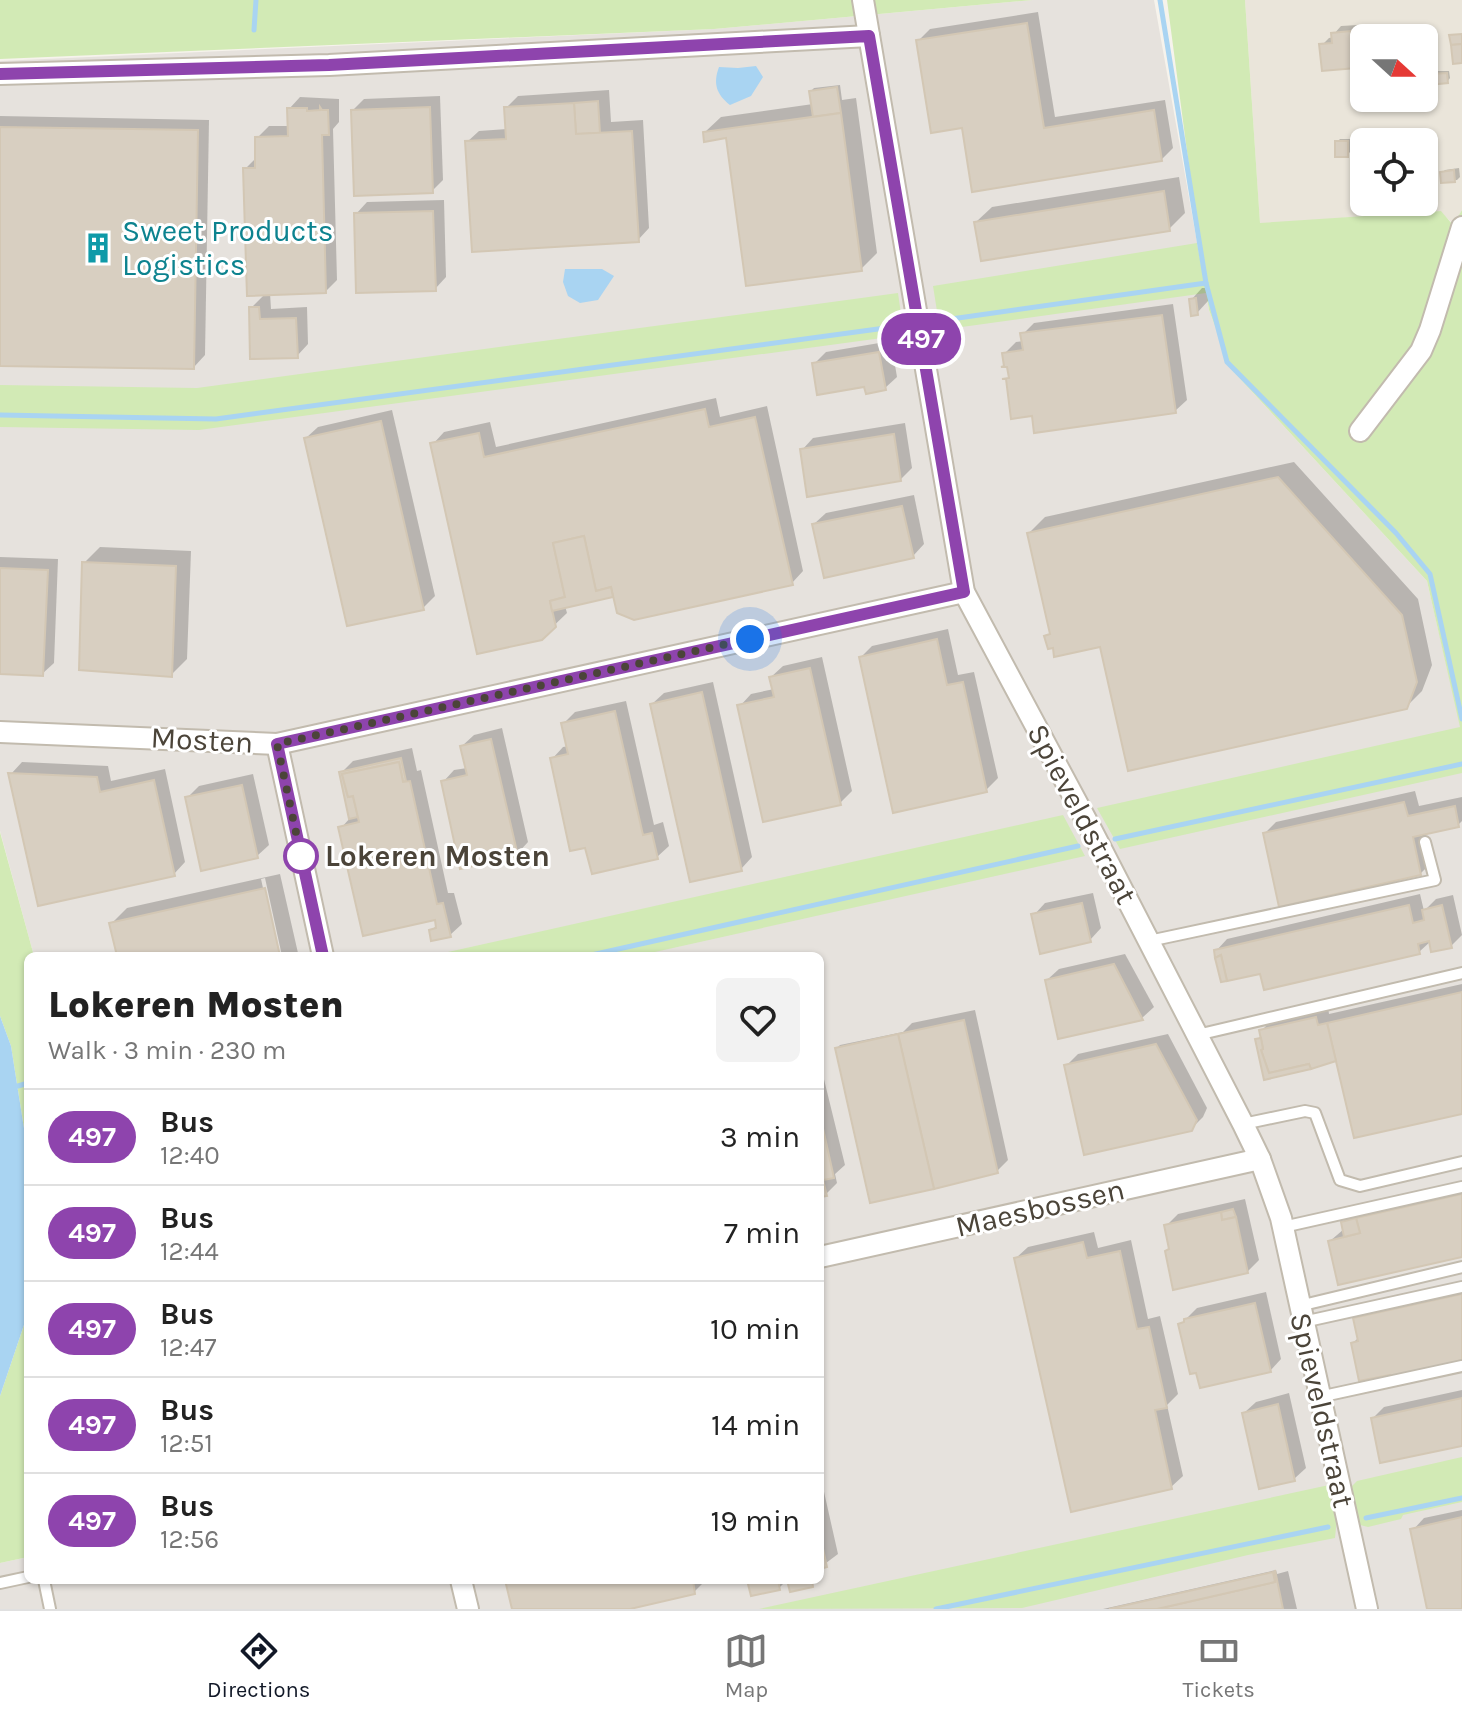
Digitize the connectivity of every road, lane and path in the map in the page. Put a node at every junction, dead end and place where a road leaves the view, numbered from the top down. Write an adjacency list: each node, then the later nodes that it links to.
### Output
1 (863, 0): 2 (street, Spieveldstraat)
2 (869, 36): 3 (street); 6 (street, Spieveldstraat)
3 (0, 74)
4 (1462, 227): 5 (street)
5 (1360, 431)
6 (964, 592): 8 (street, Mosten); 10 (street, Spieveldstraat)
7 (0, 732): 8 (street, Mosten)
8 (277, 744): 11 (street)
9 (1425, 842): 10 (lane)
10 (1149, 941): 13 (street, Spieveldstraat)
11 (322, 952)
12 (1462, 973): 13 (lane)
13 (1197, 1035): 14 (street, Spieveldstraat)
14 (1243, 1124): 15 (street, Spieveldstraat); 16 (lane)
15 (1260, 1159): 18 (street, Spieveldstraat); 19 (street, Maesbossen)
16 (1462, 1162)
17 (1462, 1187): 18 (lane)
18 (1283, 1227): 22 (street, Spieveldstraat)
19 (824, 1256)
20 (1462, 1267): 22 (lane)
21 (1462, 1287): 22 (lane)
22 (1301, 1314): 24 (street, Spieveldstraat)
23 (1462, 1366): 24 (lane)
24 (1319, 1397): 31 (street, Spieveldstraat)
25 (24, 1578): 26 (lane)
26 (0, 1583)
27 (45, 1584): 29 (lane)
28 (462, 1584): 30 (street)
29 (50, 1609)
30 (468, 1609)
31 (1367, 1609)

